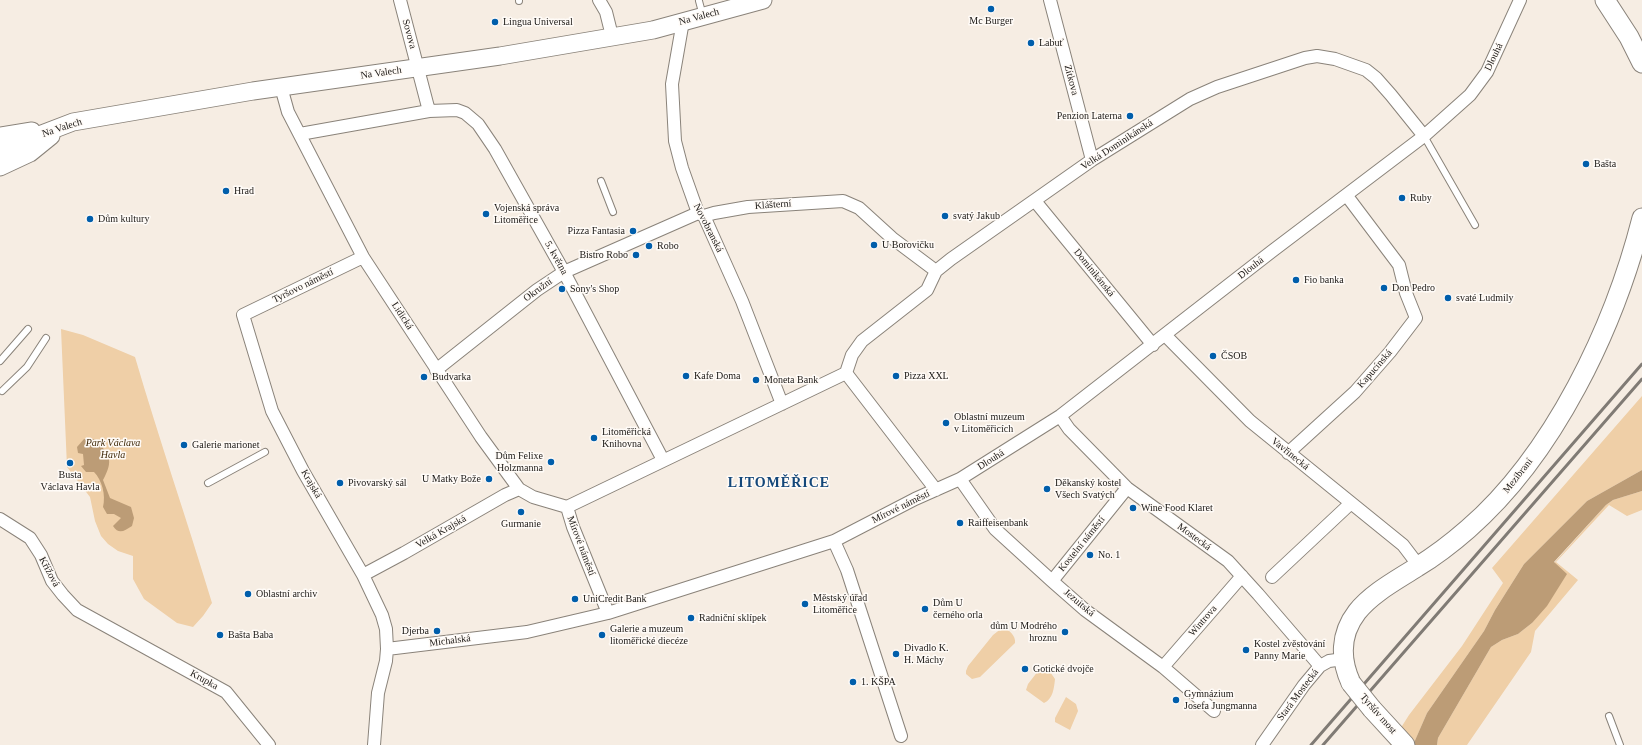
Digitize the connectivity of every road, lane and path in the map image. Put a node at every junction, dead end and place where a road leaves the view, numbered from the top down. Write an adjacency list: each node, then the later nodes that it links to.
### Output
1 (400, 0): 10 (street, Sovova)
2 (600, 0): 8 (street)
3 (763, 0): 7 (main road, Na Valech)
4 (1050, 0): 18 (street, Zítkova)
5 (1520, 0): 16 (street, Dlouhá)
6 (1605, 0): 9 (main road)
7 (683, 21): 8 (main road, Na Valech); 24 (street, Novobranská)
8 (612, 36): 10 (main road, Na Valech)
9 (1642, 63)
10 (418, 68): 11 (main road, Na Valech); 12 (street)
11 (281, 87): 13 (main road, Na Valech); 14 (street, Lidická)
12 (430, 111): 14 (street, 5. května); 29 (street, 5. května)
13 (62, 126): 15 (main road); 17 (main road, Na Valech); 19 (main road)
14 (300, 134): 27 (street, Lidická)
15 (0, 136)
16 (1424, 136): 18 (street, Velká Dominikánská); 21 (street, Dlouhá); 26 (lane)
17 (0, 150)
18 (1092, 160): 22 (street, Velká Dominikánská)
19 (0, 167)
20 (601, 181): 23 (lane)
21 (1347, 196): 32 (street, Dlouhá); 42 (street, Kapucínská)
22 (1035, 201): 28 (street, Velká Dominikánská); 34 (street, Dominikánská)
23 (613, 212)
24 (701, 215): 28 (street, Klášterní); 29 (street, Okružní); 39 (street, Novobranská)
25 (1642, 218): 53 (main road, Mezibraní)
26 (1475, 225)
27 (363, 257): 30 (street, Tyršovo náměstí); 36 (street, Lidická)
28 (936, 271): 37 (street, Velká Dominikánská)
29 (564, 272): 36 (street, Okružní); 43 (street, 5. května)
30 (243, 315): 54 (street, Krajská)
31 (28, 329): 35 (lane)
32 (1165, 335): 34 (street, Dlouhá); 42 (street, Vavřinecká)
33 (46, 338): 38 (lane)
34 (1152, 345): 40 (street, Dlouhá)
35 (0, 361)
36 (436, 370): 47 (street, Lidická)
37 (846, 373): 39 (street, Mírové náměstí); 48 (street, Mírové náměstí)
38 (2, 391)
39 (782, 404): 43 (street, Mírové náměstí)
40 (1060, 416): 44 (street, Dlouhá); 46 (street, Mostecká)
41 (266, 452): 45 (lane)
42 (1288, 453): 49 (street, Vavřinecká)
43 (663, 460): 50 (street, Mírové náměstí)
44 (960, 479): 48 (street, Dlouhá); 57 (street, Jezuitská)
45 (208, 483)
46 (1127, 488): 55 (street, Mostecká); 57 (street, Kostelní náměstí)
47 (519, 489): 50 (street, Lidická); 54 (street, Velká Krajská)
48 (936, 490): 52 (street, Mírové náměstí)
49 (1351, 503): 53 (street, Vavřinecká); 56 (street)
50 (567, 507): 58 (street, Mírové náměstí)
51 (0, 519): 59 (street, Křížová)
52 (834, 541): 58 (street, Mírové náměstí); 67 (street)
53 (1419, 566): 61 (main road, Mezibraní)
54 (363, 575): 60 (street, Krajská)
55 (1242, 576): 62 (street, Mostecká); 63 (street, Wintrova)
56 (1272, 577)
57 (1052, 581): 63 (street, Jezuitská)
58 (608, 613): 60 (street, Michalská)
59 (122, 634): 68 (street, Krupka)
60 (386, 649): 69 (street)
61 (1344, 659): 62 (street, Stará Mostecká); 64 (main road, Mezibraní)
62 (1320, 666): 70 (street, Stará Mostecká)
63 (1163, 667): 65 (street, Jezuitská)
64 (1351, 683): 71 (main road, Tyršův most, bridge)
65 (1214, 711)
66 (1609, 716): 72 (lane)
67 (901, 736)
68 (269, 745)
69 (374, 745)
70 (1262, 745)
71 (1405, 745)
72 (1620, 745)

